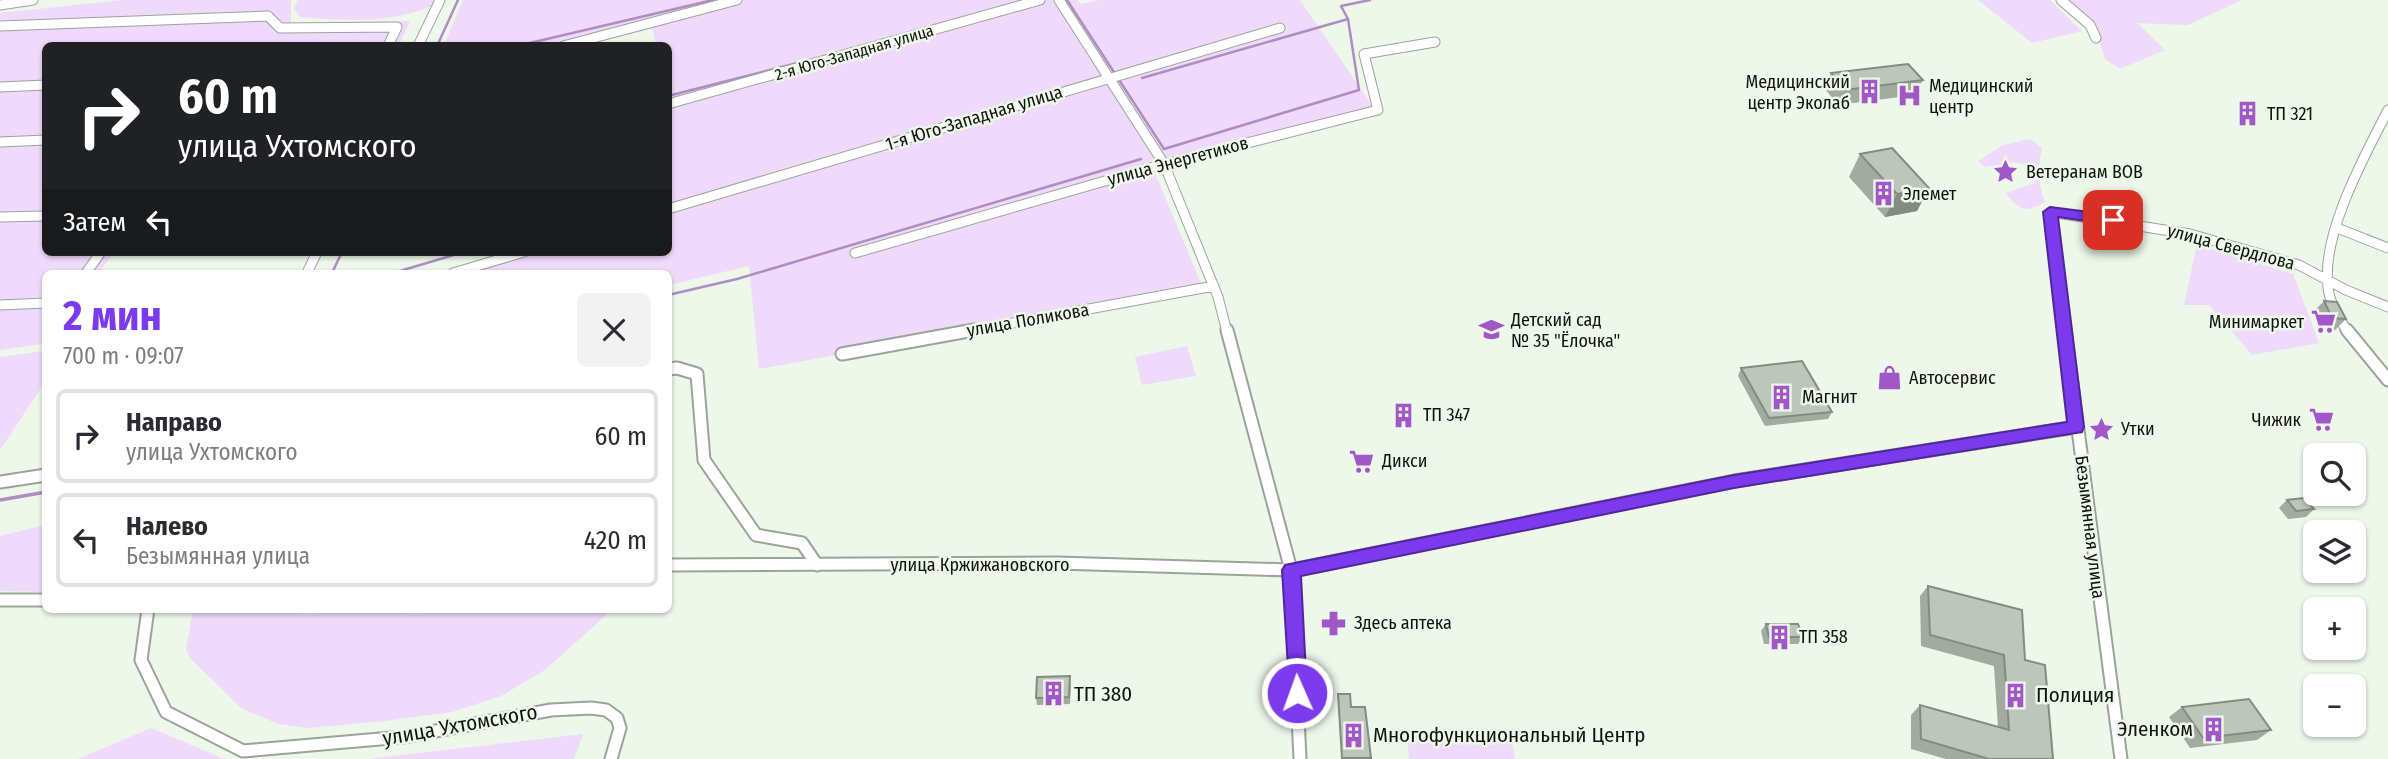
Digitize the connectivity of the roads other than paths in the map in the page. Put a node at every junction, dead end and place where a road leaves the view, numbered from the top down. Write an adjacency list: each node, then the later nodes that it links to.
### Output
1 (33, 0): 7 (street)
2 (440, 0): 12 (street)
3 (737, 0): 13 (street)
4 (1040, 0): 18 (street, 2-я Юго-Западная улица)
5 (1059, 0): 15 (street)
6 (2061, 0): 10 (street)
7 (0, 5)
8 (0, 26): 11 (street)
9 (1280, 28): 15 (street, 1-я Юго-Западная улица)
10 (2096, 38)
11 (390, 42)
12 (420, 42)
13 (578, 42)
14 (1435, 42): 23 (street, улица Энергетиков)
15 (1110, 78): 23 (street); 24 (street, 1-я Юго-Западная улица)
16 (42, 85): 17 (street)
17 (0, 87)
18 (672, 103)
19 (2388, 110): 20 (street)
20 (2384, 131): 28 (street)
21 (42, 140): 22 (street)
22 (0, 142)
23 (1164, 164): 30 (street, улица Энергетиков); 34 (street)
24 (672, 208)
25 (2050, 212): 33 (street, улица Свердлова); 41 (street, Безымянная улица)
26 (42, 216): 27 (street)
27 (0, 217)
28 (2337, 228): 29 (street); 33 (street)
29 (2388, 248)
30 (855, 253)
31 (510, 256): 32 (street)
32 (463, 270)
33 (2326, 279): 37 (street, улица Свердлова); 40 (street)
34 (1214, 286): 38 (street, улица Поликова); 46 (street)
35 (42, 303): 36 (street)
36 (0, 306)
37 (2388, 307)
38 (842, 354)
39 (672, 369): 45 (street)
40 (2388, 380)
41 (2076, 427): 46 (street); 52 (street, Безымянная улица)
42 (42, 476): 43 (street)
43 (0, 482)
44 (672, 565): 45 (street, улица Кржижановского)
45 (817, 565): 46 (street, улица Кржижановского)
46 (1291, 570): 51 (street)
47 (0, 600): 48 (street)
48 (42, 600)
49 (147, 613): 50 (street, улица Ухтомского)
50 (611, 759)
51 (1300, 759)
52 (2121, 759)

